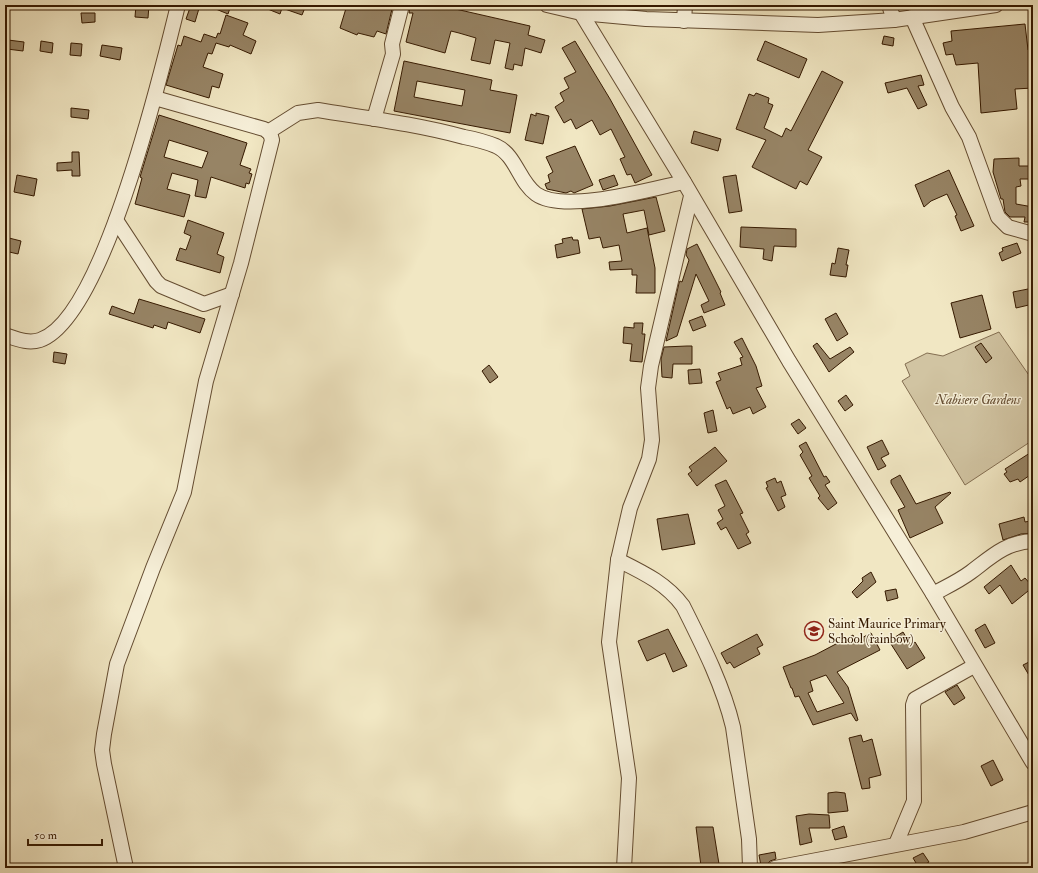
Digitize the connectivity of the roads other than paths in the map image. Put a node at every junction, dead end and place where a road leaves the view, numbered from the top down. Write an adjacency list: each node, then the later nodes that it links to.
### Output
1 (178, 5): 12 (street)
2 (402, 5): 13 (street)
3 (547, 5): 8 (street)
4 (685, 5): 11 (street)
5 (889, 5): 10 (street)
6 (996, 5): 9 (street)
7 (609, 10): 8 (street); 11 (street)
8 (581, 13): 15 (street)
9 (912, 18): 10 (street); 18 (street)
10 (894, 20): 11 (street)
11 (684, 21)
12 (155, 98): 14 (street); 17 (street)
13 (374, 119): 14 (street); 15 (street)
14 (268, 132): 19 (street)
15 (684, 182): 16 (street)
16 (691, 196): 22 (street); 23 (street)
17 (116, 220): 19 (street); 20 (street)
18 (1033, 234)
19 (232, 294): 28 (street)
20 (5, 335)
21 (1033, 541): 23 (street)
22 (618, 560): 29 (street); 30 (street)
23 (933, 594): 24 (street)
24 (974, 666): 25 (street); 27 (street)
25 (1033, 764)
26 (1033, 812): 27 (street)
27 (896, 844): 31 (street)
28 (126, 868)
29 (624, 868)
30 (750, 868)
31 (775, 868)

